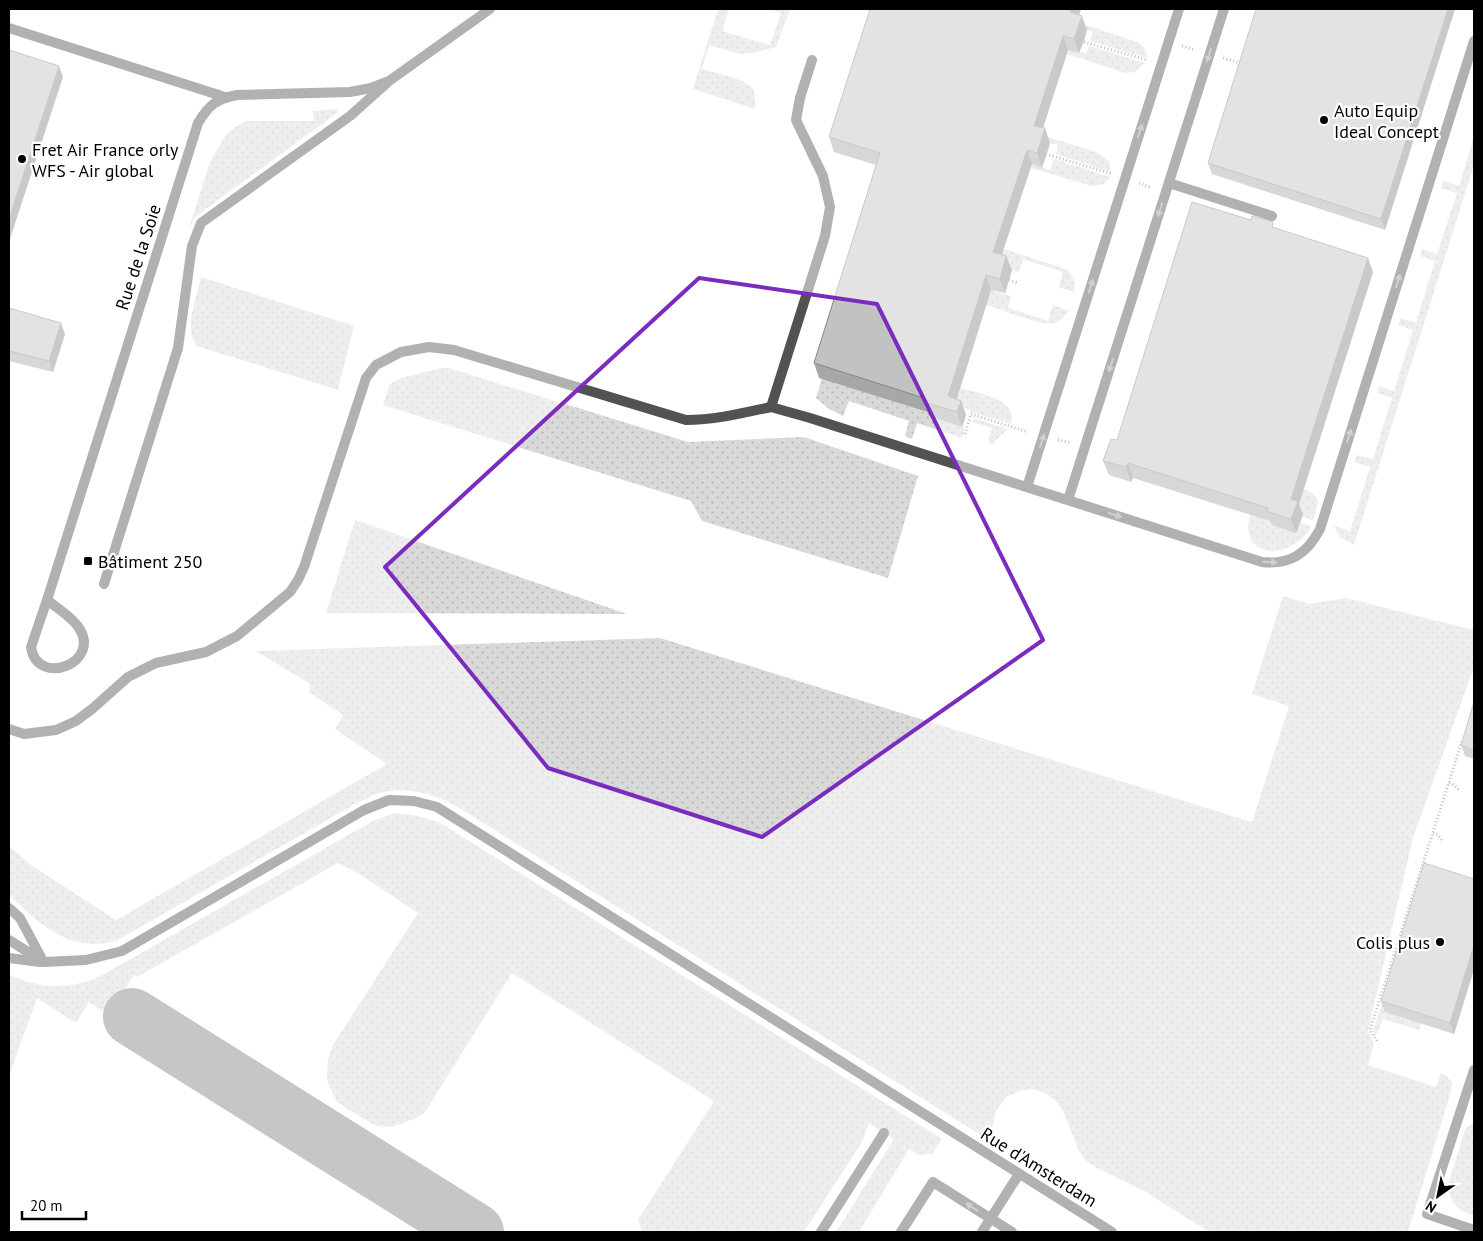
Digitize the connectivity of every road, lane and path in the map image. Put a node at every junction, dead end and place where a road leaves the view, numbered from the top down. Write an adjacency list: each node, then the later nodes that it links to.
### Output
1 (490, 9): 9 (street)
2 (1179, 9): 8 (street)
3 (1224, 9): 11 (street, one-way to 11)
4 (9, 28): 10 (street)
5 (1474, 41): 20 (street, one-way to 5)
6 (1084, 42): 8 (path)
7 (812, 60): 15 (street)
8 (1161, 65): 17 (street, one-way to 8)
9 (389, 81): 10 (street); 21 (street)
10 (225, 97): 22 (street, Rue de la Soie)
11 (1169, 183): 12 (street); 20 (street, one-way to 20)
12 (1272, 216)
13 (1009, 280): 14 (path)
14 (1018, 283)
15 (771, 407): 19 (street); 23 (street)
16 (965, 434): 17 (path)
17 (1043, 436): 18 (path); 19 (street, one-way to 17)
18 (1058, 440)
19 (1027, 487): 20 (street)
20 (1068, 500)
21 (104, 584)
22 (47, 600): 22 (street, Rue de la Soie)
23 (9, 729)
24 (1463, 738): 25 (path)
25 (1449, 783): 26 (path); 27 (path)
26 (1459, 790)
27 (1433, 833): 28 (path); 29 (path)
28 (1443, 842)
29 (1422, 868): 30 (path); 35 (path)
30 (1430, 871)
31 (9, 908): 34 (street)
32 (9, 940): 34 (street)
33 (9, 958): 34 (street, Rue d'Amsterdam)
34 (44, 962): 38 (street, Rue d'Amsterdam)
35 (1377, 1041)
36 (1474, 1070): 40 (street)
37 (884, 1133): 41 (street)
38 (1019, 1174): 39 (street); 45 (street, Rue d'Amsterdam)
39 (991, 1218): 42 (street, one-way to 42); 43 (street); 44 (street)
40 (1474, 1230)
41 (821, 1232)
42 (901, 1232)
43 (982, 1232)
44 (1012, 1232)
45 (1112, 1232)

